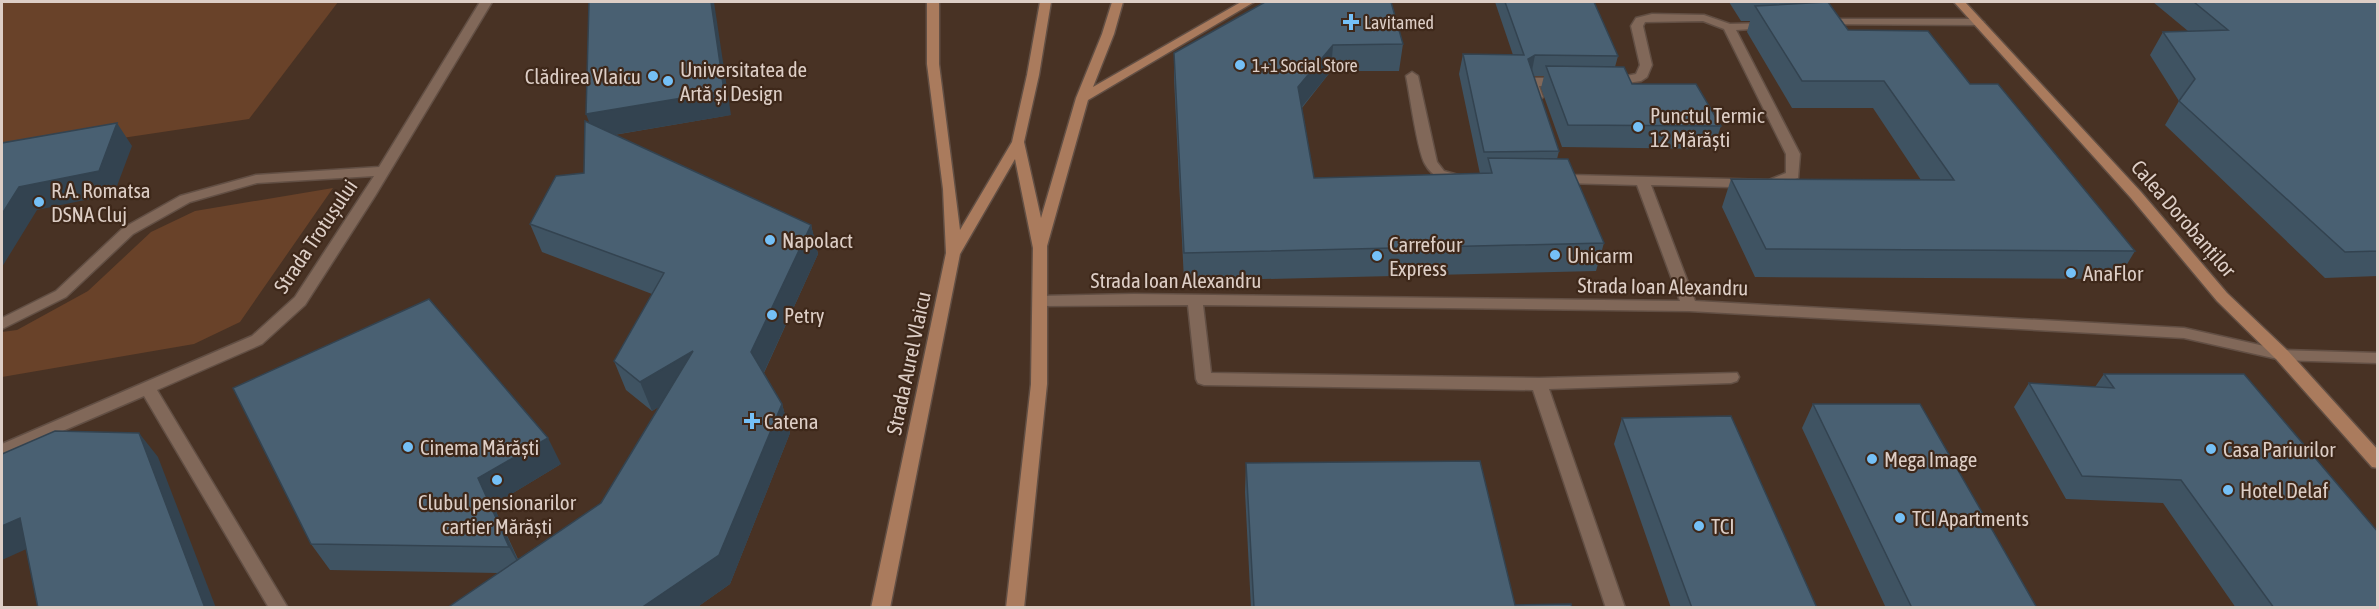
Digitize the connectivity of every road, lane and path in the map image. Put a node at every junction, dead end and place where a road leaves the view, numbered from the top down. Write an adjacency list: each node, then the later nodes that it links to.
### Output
1 (486, 2): 18 (street, Strada Trotușului)
2 (933, 2): 22 (main road)
3 (1045, 2): 16 (main road, Strada Aurel Vlaicu)
4 (1117, 2): 14 (main road)
5 (1248, 2): 14 (main road)
6 (1959, 2): 8 (main road, Calea Dorobanților)
7 (1810, 22): 8 (street)
8 (1977, 22): 27 (main road, Calea Dorobanților)
9 (1775, 25): 10 (street)
10 (1729, 27): 13 (street); 20 (street)
11 (1412, 76): 19 (street)
12 (1576, 82): 15 (street)
13 (1598, 83)
14 (1082, 98): 21 (main road)
15 (1543, 114)
16 (1018, 142): 21 (main road, Strada Aurel Vlaicu); 22 (main road, Strada Aurel Vlaicu)
17 (1557, 158): 20 (street)
18 (383, 171): 26 (street); 31 (street, Strada Trotușului)
19 (1471, 180)
20 (1643, 182): 25 (street)
21 (1040, 248): 24 (main road, Strada Aurel Vlaicu)
22 (953, 255): 35 (main road, Strada Aurel Vlaicu)
23 (1195, 300): 24 (street, Strada Ioan Alexandru); 25 (street, Strada Ioan Alexandru); 30 (street)
24 (1040, 301): 36 (main road, Strada Aurel Vlaicu)
25 (1689, 306): 27 (street, Strada Ioan Alexandru)
26 (2, 324)
27 (2282, 356): 28 (street, Strada Ioan Alexandru); 33 (main road, Calea Dorobanților)
28 (2378, 358)
29 (1731, 377): 30 (street)
30 (1539, 384): 37 (street)
31 (148, 389): 32 (street, Strada Trotușului); 34 (street)
32 (2, 451)
33 (2378, 462)
34 (279, 608)
35 (880, 608)
36 (1014, 608)
37 (1616, 608)

